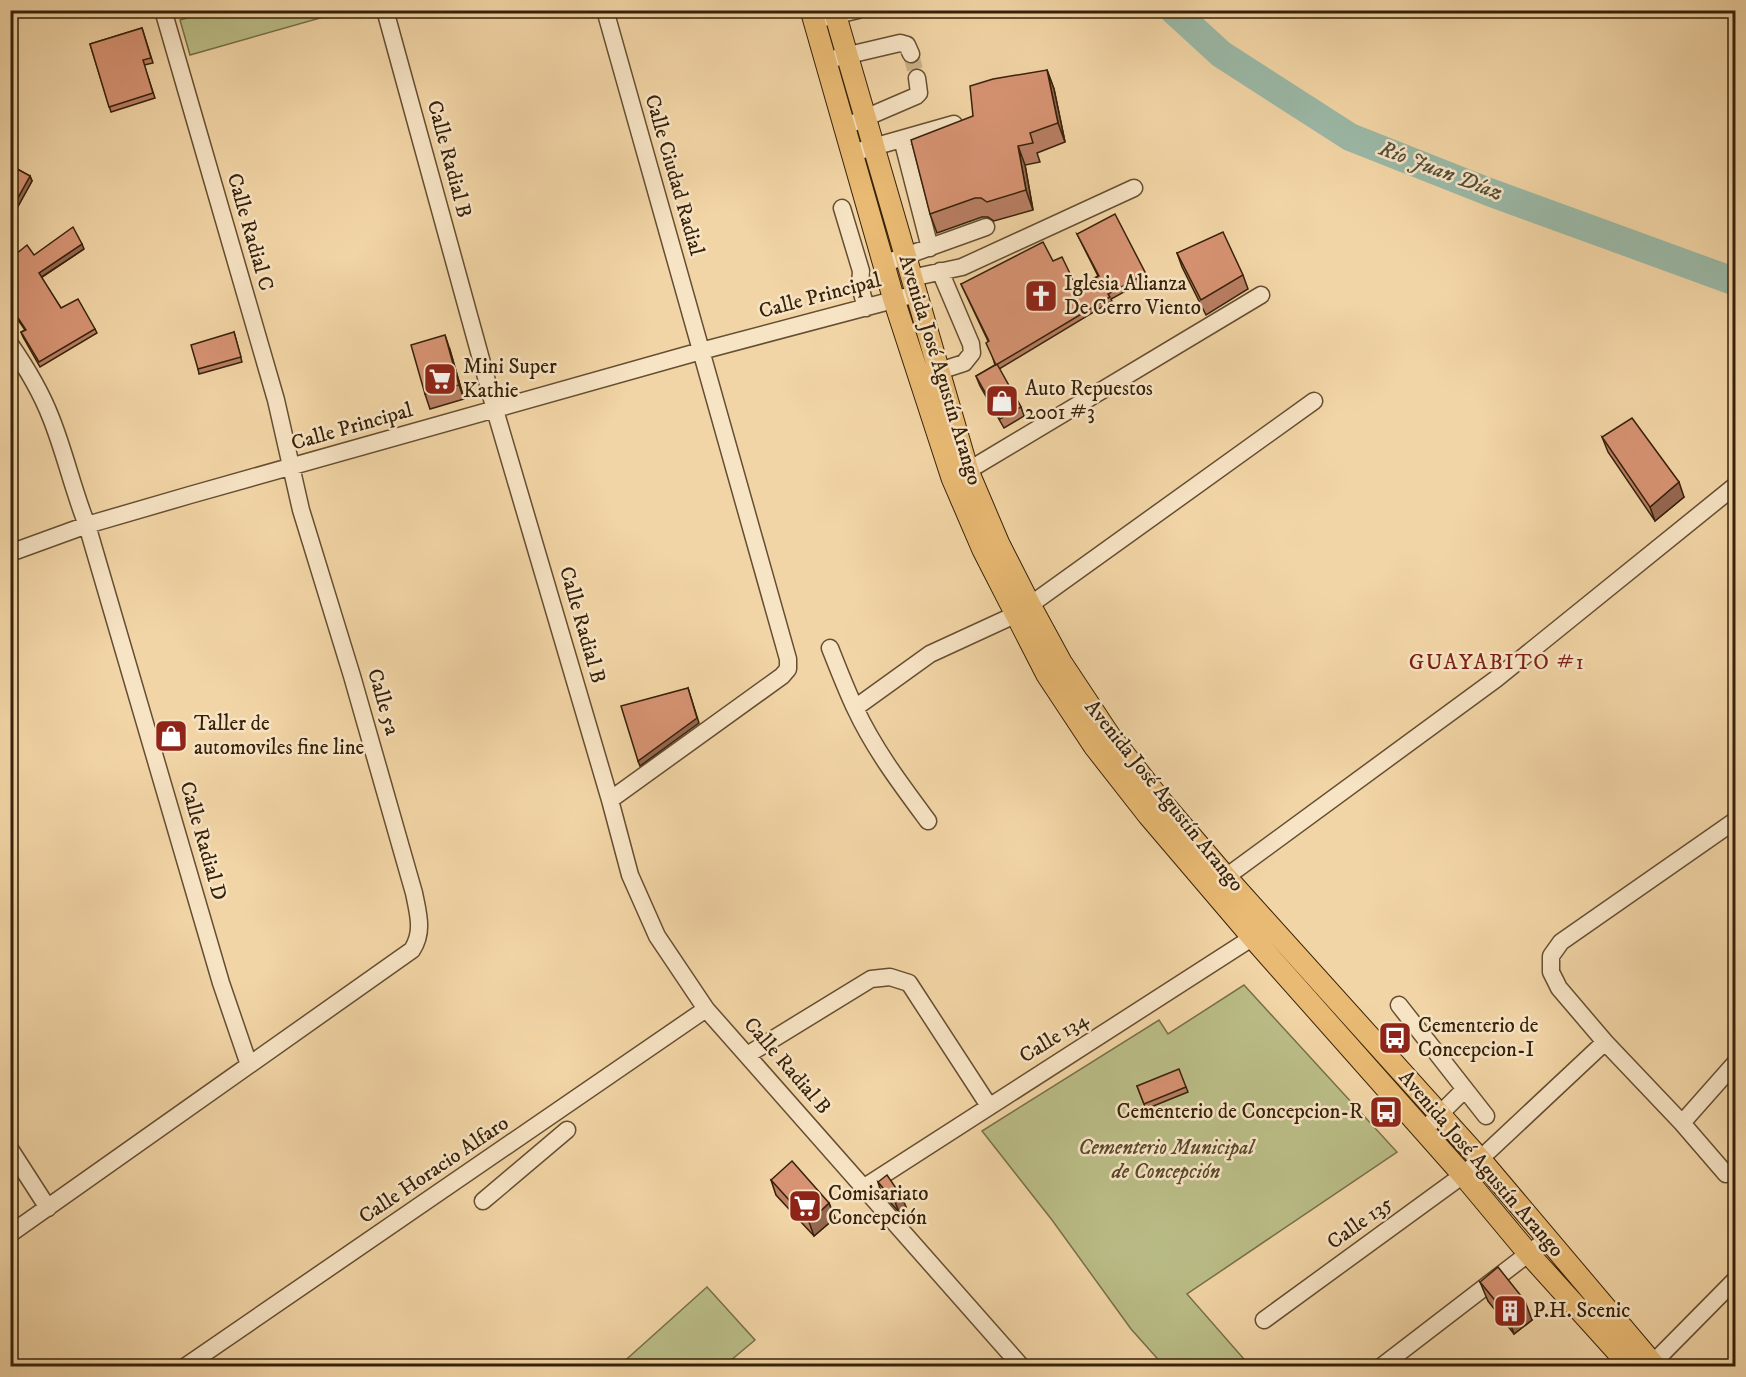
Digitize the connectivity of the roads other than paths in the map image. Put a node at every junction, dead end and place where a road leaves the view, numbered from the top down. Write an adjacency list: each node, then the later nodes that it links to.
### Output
1 (163, 10): 36 (street, Calle Radial C)
2 (385, 10): 35 (street, Calle Radial B)
3 (605, 10): 32 (street, Calle Ciudad Radial)
4 (858, 10): 5 (street)
5 (835, 13): 6 (street); 8 (main road, Avenida José Agustín Arango)
6 (813, 16): 9 (main road, Avenida José Agustín Arango)
7 (911, 54): 8 (street)
8 (848, 55): 9 (street); 11 (main road, Avenida José Agustín Arango)
9 (826, 60): 13 (main road, Avenida José Agustín Arango)
10 (917, 78): 11 (street)
11 (865, 118): 13 (street); 15 (main road, Avenida José Agustín Arango)
12 (954, 124): 14 (street)
13 (844, 127): 16 (main road, Avenida José Agustín Arango)
14 (902, 139): 15 (street); 23 (street)
15 (874, 147): 16 (street); 20 (main road, Avenida José Agustín Arango)
16 (852, 153): 21 (main road, Avenida José Agustín Arango)
17 (1134, 188): 26 (street, Calle Principal)
18 (842, 208): 22 (street)
19 (986, 227): 23 (street)
20 (897, 228): 21 (street); 24 (main road, Avenida José Agustín Arango)
21 (875, 234): 22 (street); 25 (main road, Avenida José Agustín Arango)
22 (852, 241): 30 (street)
23 (930, 248): 24 (street)
24 (905, 257): 25 (street); 27 (main road, Avenida José Agustín Arango)
25 (884, 264): 29 (main road, Avenida José Agustín Arango)
26 (940, 271): 27 (street, Calle Principal); 33 (street)
27 (914, 286): 29 (street, Calle Principal); 33 (main road, Avenida José Agustín Arango)
28 (1262, 295): 37 (street)
29 (894, 300): 30 (street, Calle Principal); 33 (main road, Avenida José Agustín Arango)
30 (866, 308): 32 (street, Calle Principal)
31 (10, 344): 39 (street, Calle Radial D)
32 (701, 351): 35 (street, Calle Principal); 44 (street, Calle Ciudad Radial)
33 (929, 375): 37 (main road, Avenida José Agustín Arango)
34 (1314, 401): 41 (street)
35 (495, 410): 36 (street, Calle Principal); 44 (street, Calle Radial B)
36 (292, 467): 39 (street, Calle Principal); 54 (street, Calle 5a)
37 (960, 475): 41 (main road, Avenida José Agustín Arango)
38 (1736, 485): 47 (street)
39 (87, 525): 40 (street, Calle Principal); 54 (street, Calle Radial D)
40 (10, 553)
41 (1023, 609): 43 (street); 47 (main road, Avenida José Agustín Arango); 48 (main road, Avenida José Agustín Arango)
42 (830, 648): 43 (street)
43 (855, 708): 46 (street)
44 (610, 800): 50 (street, Calle Radial B)
45 (1736, 820): 51 (street)
46 (928, 821)
47 (1226, 877): 48 (main road, Avenida José Agustín Arango)
48 (1261, 932): 56 (street, Calle 134); 57 (main road, Avenida José Agustín Arango); 62 (main road, Avenida José Agustín Arango)
49 (1399, 1005): 55 (street)
50 (706, 1009): 52 (street, Calle Radial B); 60 (street, Calle Horacio Alfaro)
51 (1605, 1042): 59 (street); 65 (street, Calle 135)
52 (747, 1054): 56 (street); 68 (street, Calle Radial B)
53 (1736, 1062): 59 (street)
54 (249, 1065): 70 (street)
55 (1465, 1089): 57 (street); 58 (street)
56 (989, 1106): 68 (street, Calle 134)
57 (1439, 1115): 62 (street); 65 (main road, Avenida José Agustín Arango)
58 (1486, 1116)
59 (1682, 1123): 66 (street)
60 (538, 1126): 63 (street); 76 (street, Calle Horacio Alfaro)
61 (567, 1130): 63 (street)
62 (1424, 1131): 67 (main road, Avenida José Agustín Arango)
63 (551, 1143): 69 (street)
64 (10, 1149): 70 (street)
65 (1479, 1159): 67 (street, Calle 135); 72 (main road, Avenida José Agustín Arango)
66 (1726, 1174)
67 (1463, 1175): 73 (main road, Avenida José Agustín Arango); 75 (street, Calle 135)
68 (863, 1188): 77 (street, Calle Radial B)
69 (483, 1201)
70 (48, 1208): 71 (street)
71 (10, 1234)
72 (1546, 1240): 73 (street); 80 (main road, Avenida José Agustín Arango)
73 (1528, 1253): 78 (street); 79 (main road, Avenida José Agustín Arango)
74 (1736, 1279): 80 (street)
75 (1264, 1320)
76 (186, 1366)
77 (1021, 1366)
78 (1382, 1366)
79 (1630, 1366)
80 (1652, 1366)

